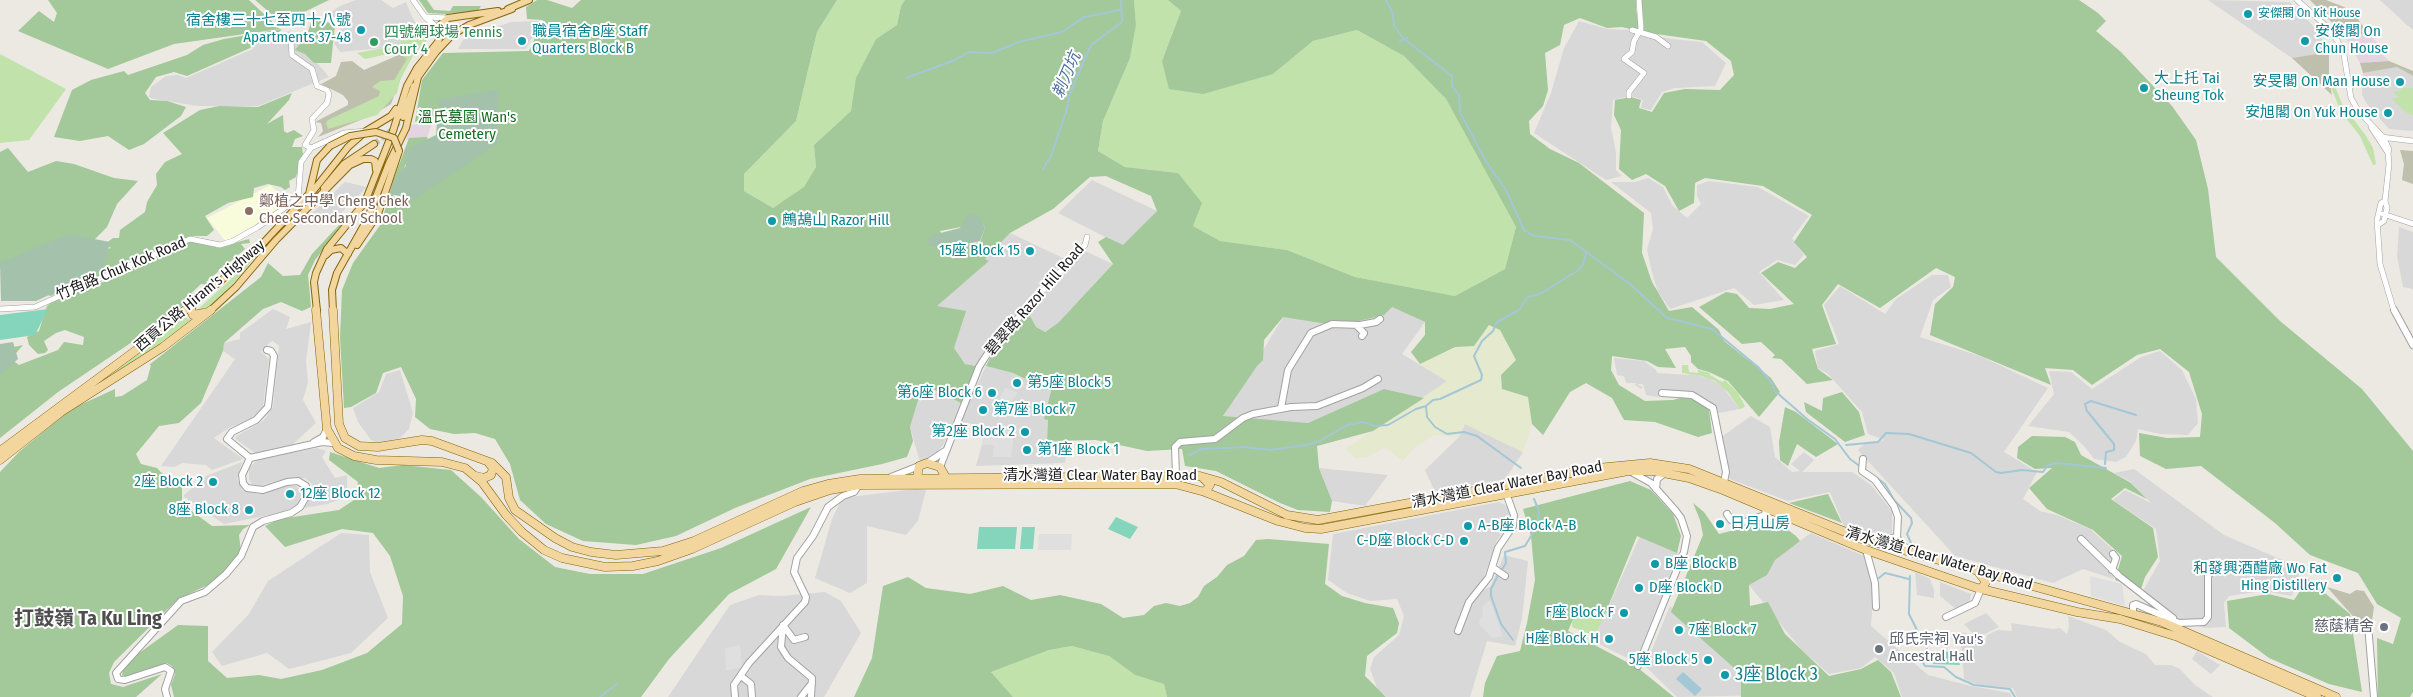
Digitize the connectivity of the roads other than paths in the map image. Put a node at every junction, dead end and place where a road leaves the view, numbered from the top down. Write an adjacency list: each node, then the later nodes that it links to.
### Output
1 (413, 0): 9 (street)
2 (529, 0): 6 (main road, 清水灣道 Clear Water Bay Road)
3 (1639, 0): 15 (street)
4 (2297, 0): 7 (street)
5 (2302, 0): 7 (street)
6 (512, 8): 8 (main road, 清水灣道 Clear Water Bay Road); 11 (main road, 清水灣道 Clear Water Bay Road)
7 (2309, 10): 23 (street)
8 (456, 16): 10 (main road, 清水灣道 Clear Water Bay Road); 11 (main road)
9 (425, 17): 10 (street); 12 (street)
10 (448, 18): 12 (main road)
11 (464, 28): 14 (main road, 清水灣道 Clear Water Bay Road)
12 (441, 30): 14 (main road); 20 (main road)
13 (1632, 30): 15 (street)
14 (457, 32): 18 (main road, 清水灣道 Clear Water Bay Road)
15 (1640, 32): 17 (street); 19 (street)
16 (291, 42): 26 (street)
17 (1668, 46)
18 (418, 79): 21 (main road); 37 (main road, 清水灣道 Clear Water Bay Road)
19 (1629, 96)
20 (402, 98): 22 (main road); 27 (main road)
21 (403, 117)
22 (366, 131): 26 (street); 27 (main road); 30 (main road)
23 (2381, 139): 24 (street); 29 (street)
24 (2413, 141)
25 (374, 144): 34 (main road)
26 (311, 148): 41 (street, 竹角路 Chuk Kok Road)
27 (384, 152): 28 (main road)
28 (376, 174): 34 (main road, 西貢公路 Hiram's Highway); 38 (main road)
29 (2385, 201): 31 (street); 32 (street)
30 (301, 205): 37 (main road, 西貢公路 Hiram's Highway, bridge); 39 (main road, 西貢公路 Hiram's Highway)
31 (2379, 211): 32 (street); 35 (street)
32 (2386, 214): 33 (street); 35 (street)
33 (2413, 224)
34 (291, 226): 40 (main road, 西貢公路 Hiram's Highway)
35 (2378, 226): 45 (street)
36 (1087, 237): 53 (street, 碧翠路 Razor Hill Road)
37 (348, 254): 38 (main road); 57 (main road, 清水灣道 Clear Water Bay Road)
38 (319, 263): 50 (main road)
39 (197, 300): 40 (main road); 54 (main road, 西貢公路 Hiram's Highway)
40 (221, 301): 58 (main road, 西貢公路 Hiram's Highway)
41 (0, 309)
42 (1380, 319): 43 (street)
43 (1356, 324): 44 (street); 49 (street)
44 (1362, 336)
45 (2413, 345)
46 (267, 350): 55 (street)
47 (1378, 379): 49 (street)
48 (1662, 393): 70 (street)
49 (1281, 408): 65 (street)
50 (327, 429): 51 (main road); 52 (street)
51 (334, 443): 52 (street); 64 (main road, 清水灣道 Clear Water Bay Road)
52 (308, 445): 55 (street)
53 (947, 447): 59 (street, 碧翠路 Razor Hill Road); 61 (street, 碧翠路 Razor Hill Road)
54 (0, 452)
55 (250, 458): 106 (street)
56 (1863, 458): 80 (street)
57 (484, 459): 64 (main road); 68 (main road, 清水灣道 Clear Water Bay Road)
58 (0, 460)
59 (927, 463): 60 (main road); 61 (main road)
60 (919, 466): 68 (street); 69 (main road)
61 (940, 467): 66 (main road)
62 (1628, 471): 63 (main road, 清水灣道 Clear Water Bay Road); 73 (street); 76 (main road, 清水灣道 Clear Water Bay Road)
63 (1666, 473): 73 (street); 78 (main road, 清水灣道 Clear Water Bay Road)
64 (475, 475): 74 (main road, 清水灣道 Clear Water Bay Road)
65 (1176, 475): 66 (main road, 清水灣道 Clear Water Bay Road); 67 (main road, 清水灣道 Clear Water Bay Road)
66 (945, 476): 69 (main road, 清水灣道 Clear Water Bay Road)
67 (1200, 476): 70 (main road, 清水灣道 Clear Water Bay Road); 75 (main road)
68 (891, 477): 69 (main road, 清水灣道 Clear Water Bay Road)
69 (917, 478): 71 (main road)
70 (1724, 482): 81 (main road, 清水灣道 Clear Water Bay Road)
71 (931, 483): 72 (main road, 清水灣道 Clear Water Bay Road); 75 (main road, 清水灣道 Clear Water Bay Road)
72 (856, 488): 74 (main road, 清水灣道 Clear Water Bay Road); 77 (street)
73 (1656, 489): 102 (street)
74 (830, 490): 77 (street)
75 (1205, 492): 76 (main road, 清水灣道 Clear Water Bay Road)
76 (1506, 493): 86 (street)
77 (835, 501): 98 (street)
78 (1766, 508): 79 (street); 83 (main road, 清水灣道 Clear Water Bay Road)
79 (1728, 514)
80 (1897, 537): 81 (street); 85 (street)
81 (1862, 539): 85 (main road, 清水灣道 Clear Water Bay Road)
82 (2081, 539): 87 (street)
83 (1866, 550): 92 (main road, 清水灣道 Clear Water Bay Road); 94 (street)
84 (2113, 554): 87 (street)
85 (1922, 556): 89 (main road, 清水灣道 Clear Water Bay Road)
86 (1494, 569): 90 (street); 100 (street)
87 (2112, 570): 97 (street)
88 (2212, 571): 97 (street)
89 (1978, 572): 91 (main road, 清水灣道 Clear Water Bay Road); 92 (main road)
90 (1504, 575)
91 (2011, 581): 93 (main road); 95 (main road, 清水灣道 Clear Water Bay Road)
92 (1981, 589): 93 (main road, 清水灣道 Clear Water Bay Road); 96 (street)
93 (2014, 598): 105 (main road, 清水灣道 Clear Water Bay Road)
94 (1876, 607)
95 (2133, 614): 97 (street); 112 (main road, 清水灣道 Clear Water Bay Road)
96 (1946, 617)
97 (2186, 624)
98 (783, 625): 101 (street); 103 (street); 104 (street)
99 (2368, 625): 113 (street)
100 (1458, 632)
101 (804, 637)
102 (1638, 666)
103 (741, 676): 107 (street); 108 (street)
104 (812, 683): 109 (street); 110 (street)
105 (2301, 693): 111 (main road, 清水灣道 Clear Water Bay Road)
106 (167, 697)
107 (735, 697)
108 (752, 697)
109 (801, 697)
110 (811, 697)
111 (2317, 697)
112 (2336, 697)
113 (2374, 697)

